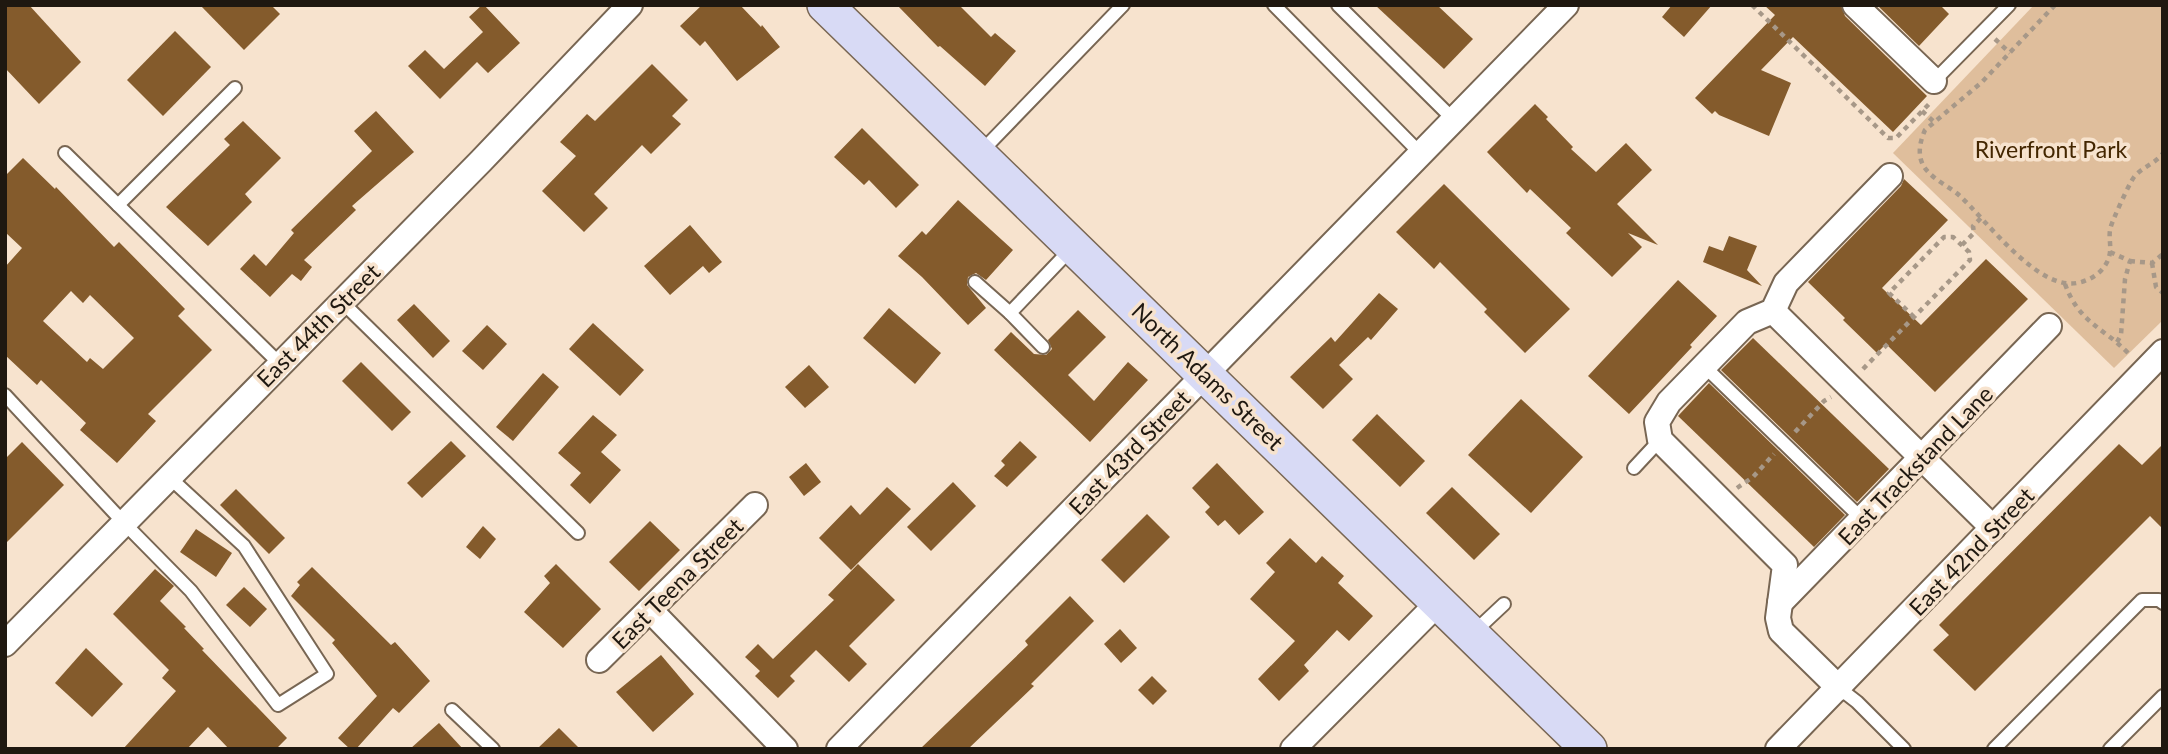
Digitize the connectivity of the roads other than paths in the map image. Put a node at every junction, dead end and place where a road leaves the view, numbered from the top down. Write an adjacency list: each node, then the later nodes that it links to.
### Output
1 (825, 5): 14 (street, North Adams Street)
2 (1122, 5): 14 (lane)
3 (1274, 5): 13 (lane)
4 (1338, 5): 11 (lane)
5 (1566, 5): 11 (street, East 43rd Street)
6 (1855, 5): 9 (street)
7 (2010, 5): 9 (lane)
8 (619, 9): 19 (street, East 44th Street)
9 (1934, 82)
10 (235, 88): 16 (lane)
11 (1454, 120): 13 (street, East 43rd Street)
12 (65, 153): 16 (lane)
13 (1420, 154): 27 (street, East 43rd Street)
14 (979, 155): 17 (street, North Adams Street)
15 (1890, 176): 20 (street)
16 (118, 205): 25 (lane)
17 (1074, 246): 21 (lane); 27 (street, North Adams Street)
18 (975, 282): 21 (lane)
19 (341, 301): 25 (street, East 44th Street); 37 (lane)
20 (1773, 311): 26 (street); 30 (street)
21 (1010, 313): 23 (lane)
22 (2049, 326): 30 (street, East Trackstand Lane)
23 (1043, 347)
24 (2163, 352): 36 (street, East 42nd Street)
25 (279, 364): 32 (street, East 44th Street)
26 (1704, 366): 29 (street); 34 (lane)
27 (1206, 374): 38 (street, North Adams Street); 52 (street, East 43rd Street)
28 (5, 396): 35 (lane)
29 (1658, 431): 31 (lane); 39 (street)
30 (1921, 458): 34 (street, East Trackstand Lane); 36 (street)
31 (1634, 468)
32 (169, 477): 35 (street, East 44th Street); 35 (lane)
33 (755, 505): 42 (street, East Teena Street)
34 (1862, 519): 39 (street, East Trackstand Lane)
35 (124, 523): 44 (street, East 44th Street)
36 (1993, 528): 46 (street, East 42nd Street)
37 (579, 533)
38 (1438, 601): 43 (street, North Adams Street); 53 (street)
39 (1780, 603): 46 (street)
40 (2163, 603): 56 (lane)
41 (1504, 604): 43 (lane)
42 (650, 610): 45 (street, East Teena Street); 51 (street)
43 (1472, 634): 54 (street, North Adams Street)
44 (5, 644)
45 (599, 660)
46 (1839, 688): 49 (lane); 55 (street, East 42nd Street)
47 (2163, 696): 57 (lane)
48 (452, 710): 50 (lane)
49 (1903, 748)
50 (493, 749)
51 (785, 749)
52 (839, 749)
53 (1293, 749)
54 (1589, 749)
55 (1778, 749)
56 (1994, 749)
57 (2110, 749)

